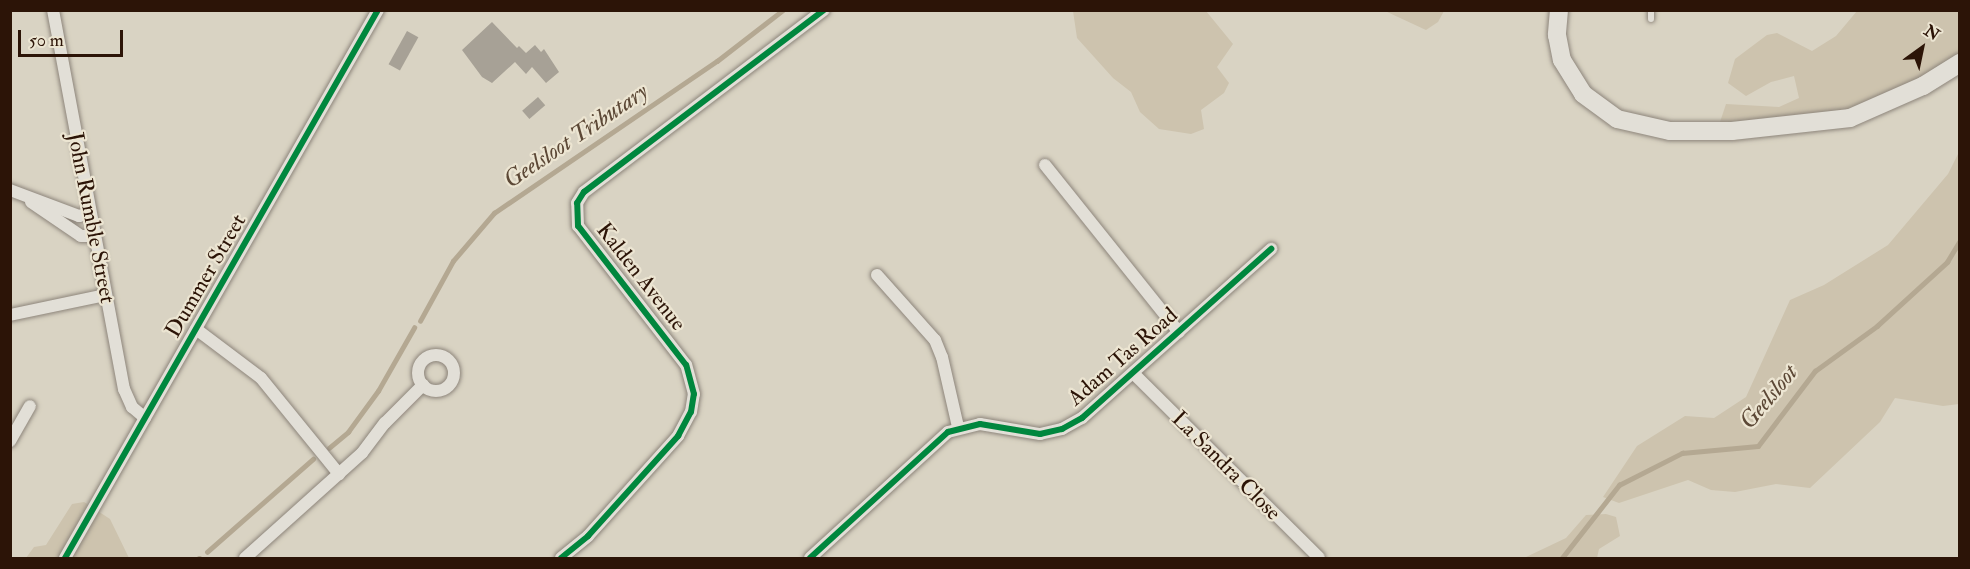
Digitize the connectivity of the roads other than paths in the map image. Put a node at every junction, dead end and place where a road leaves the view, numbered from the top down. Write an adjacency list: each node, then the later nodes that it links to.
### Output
1 (52, 10): 11 (street, John Rumble Street)
2 (378, 10): 17 (street, Dummer Street)
3 (824, 10): 28 (street, Kalden Avenue)
4 (1559, 10): 7 (street)
5 (1651, 10): 6 (lane)
6 (1652, 19)
7 (1959, 63)
8 (1045, 165): 18 (street)
9 (10, 190): 10 (street)
10 (28, 200): 11 (street); 12 (street)
11 (90, 213): 12 (street, John Rumble Street)
12 (95, 236): 15 (street, John Rumble Street)
13 (1271, 249): 18 (street, Adam Tas Road)
14 (877, 276): 23 (street)
15 (106, 295): 16 (street); 22 (street, John Rumble Street)
16 (10, 315)
17 (196, 329): 22 (street, Dummer Street); 25 (street)
18 (1179, 332): 19 (street, Adam Tas Road)
19 (1133, 373): 23 (street, Adam Tas Road); 30 (street, La Sandra Close)
20 (423, 386): 25 (street)
21 (30, 406): 24 (street)
22 (145, 418): 26 (street, Dummer Street)
23 (958, 427): 29 (street)
24 (10, 441)
25 (339, 474): 27 (street)
26 (65, 558)
27 (245, 558)
28 (561, 558)
29 (810, 558)
30 (1319, 558)

